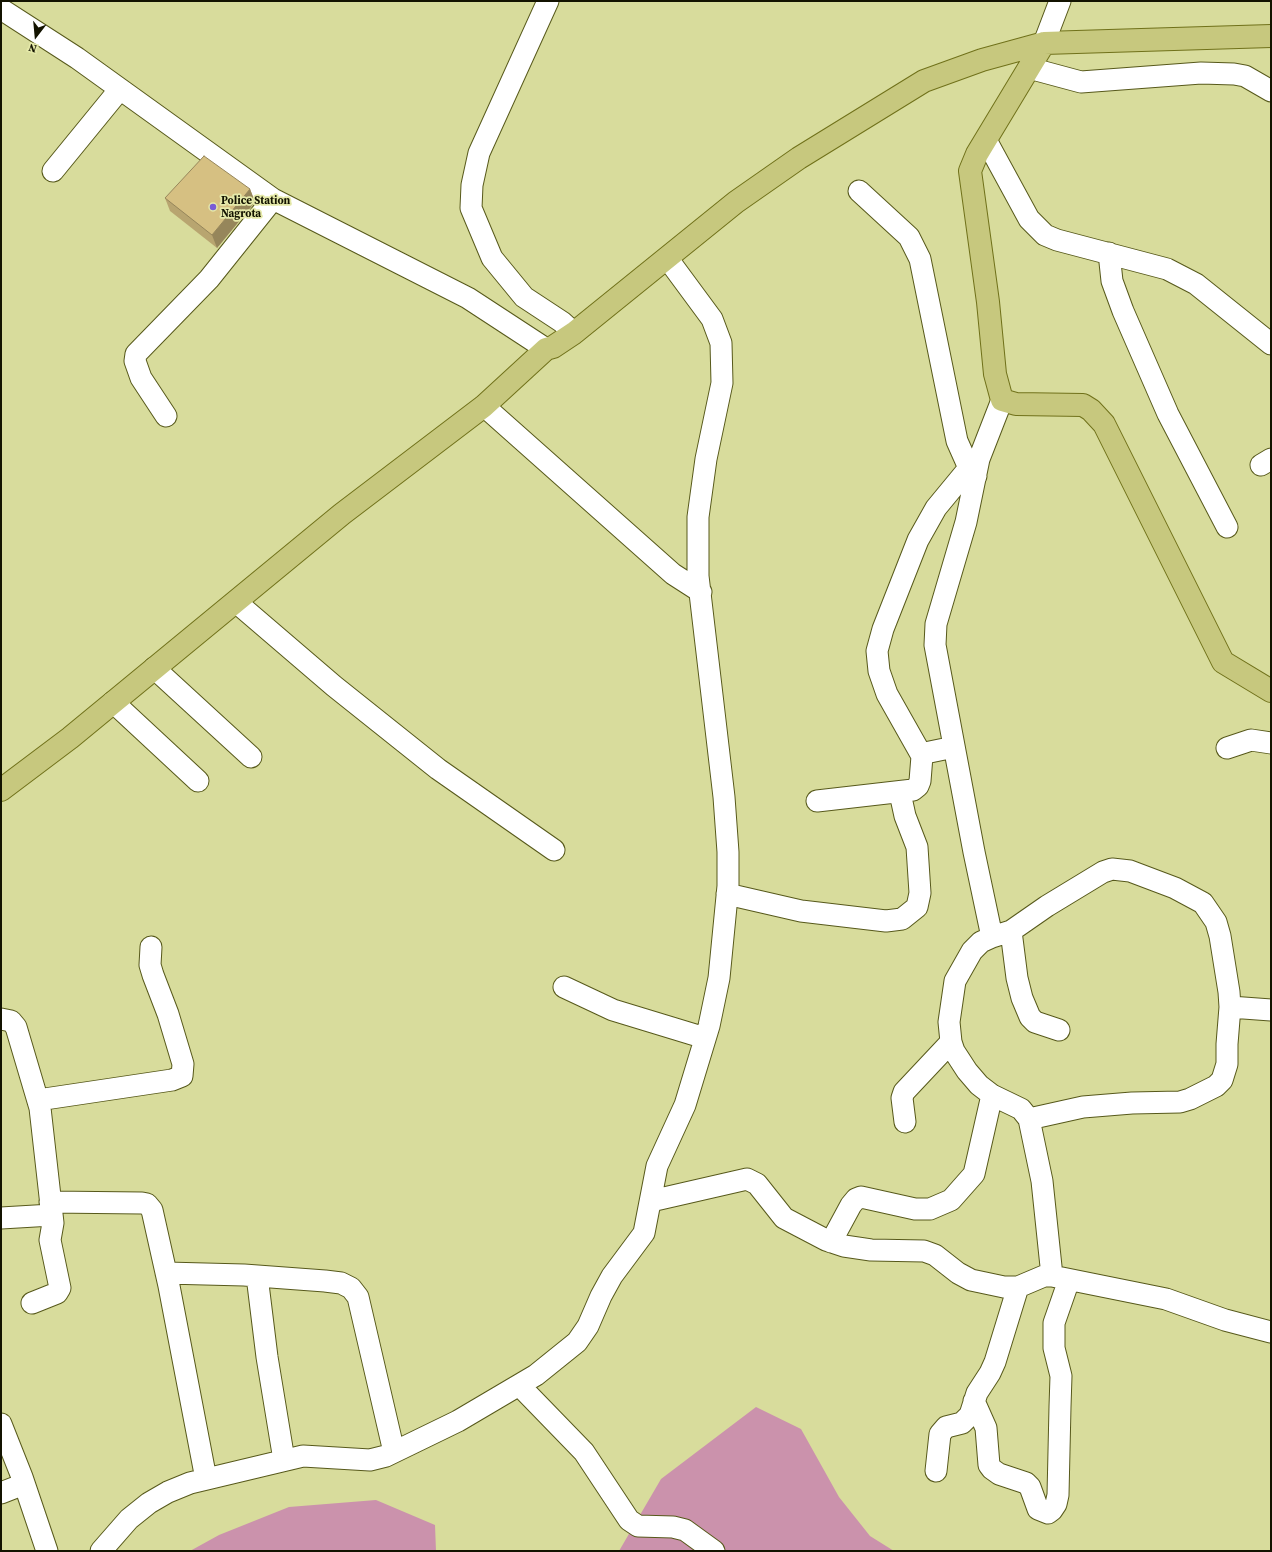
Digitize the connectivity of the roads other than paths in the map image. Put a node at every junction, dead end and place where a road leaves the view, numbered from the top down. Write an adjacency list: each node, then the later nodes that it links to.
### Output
1 (548, 1): 15 (street)
2 (1060, 1): 5 (street)
3 (1, 9): 7 (street)
4 (1271, 36): 5 (main road)
5 (1044, 43): 6 (main road); 14 (main road)
6 (1029, 68): 8 (street); 9 (main road)
7 (120, 89): 10 (street); 12 (street)
8 (1271, 90)
9 (986, 140): 13 (street); 18 (main road)
10 (53, 171)
11 (859, 190): 21 (street)
12 (273, 199): 17 (street); 20 (street)
13 (1109, 253): 16 (street); 22 (street)
14 (667, 258): 15 (main road); 23 (street)
15 (574, 333): 17 (main road)
16 (1271, 344)
17 (546, 349): 19 (main road)
18 (1002, 400): 21 (street); 26 (main road)
19 (484, 406): 23 (street); 24 (main road)
20 (166, 416)
21 (972, 472): 29 (street); 31 (street)
22 (1227, 527)
23 (700, 592): 38 (street)
24 (236, 602): 25 (main road); 37 (street)
25 (154, 668): 27 (main road); 32 (street)
26 (1271, 691)
27 (113, 702): 33 (street); 34 (main road)
28 (1271, 743): 30 (street)
29 (954, 748): 31 (street); 40 (street)
30 (1227, 748)
31 (922, 756): 35 (street)
32 (252, 757)
33 (198, 781)
34 (1, 790)
35 (900, 792): 36 (street); 38 (street)
36 (817, 801)
37 (554, 850)
38 (727, 894): 47 (street)
39 (1011, 931): 40 (street); 43 (street); 46 (street)
40 (992, 937): 48 (street)
41 (151, 947): 50 (street)
42 (564, 987): 47 (street)
43 (1230, 1007): 44 (street); 51 (street)
44 (1271, 1010)
45 (1, 1019): 50 (street)
46 (1059, 1030)
47 (705, 1038): 53 (street)
48 (951, 1042): 49 (street); 52 (street)
49 (992, 1095): 51 (street); 56 (street)
50 (38, 1100): 54 (street)
51 (1029, 1119): 59 (street)
52 (906, 1122)
53 (651, 1201): 56 (street); 63 (street)
54 (51, 1208): 55 (street); 57 (street); 61 (street)
55 (1, 1218)
56 (831, 1242): 60 (street)
57 (166, 1273): 58 (street); 69 (street)
58 (257, 1276): 66 (street); 67 (street)
59 (1060, 1278): 60 (street); 62 (street); 64 (street)
60 (1018, 1287): 64 (street)
61 (32, 1303)
62 (1271, 1332)
63 (519, 1385): 66 (street); 74 (street)
64 (974, 1401): 68 (street)
65 (1, 1424): 70 (street)
66 (394, 1452): 67 (street)
67 (284, 1460): 69 (street)
68 (936, 1471)
69 (206, 1479): 73 (street)
70 (24, 1484): 71 (street); 72 (street)
71 (1, 1493)
72 (46, 1551)
73 (101, 1551)
74 (714, 1551)

